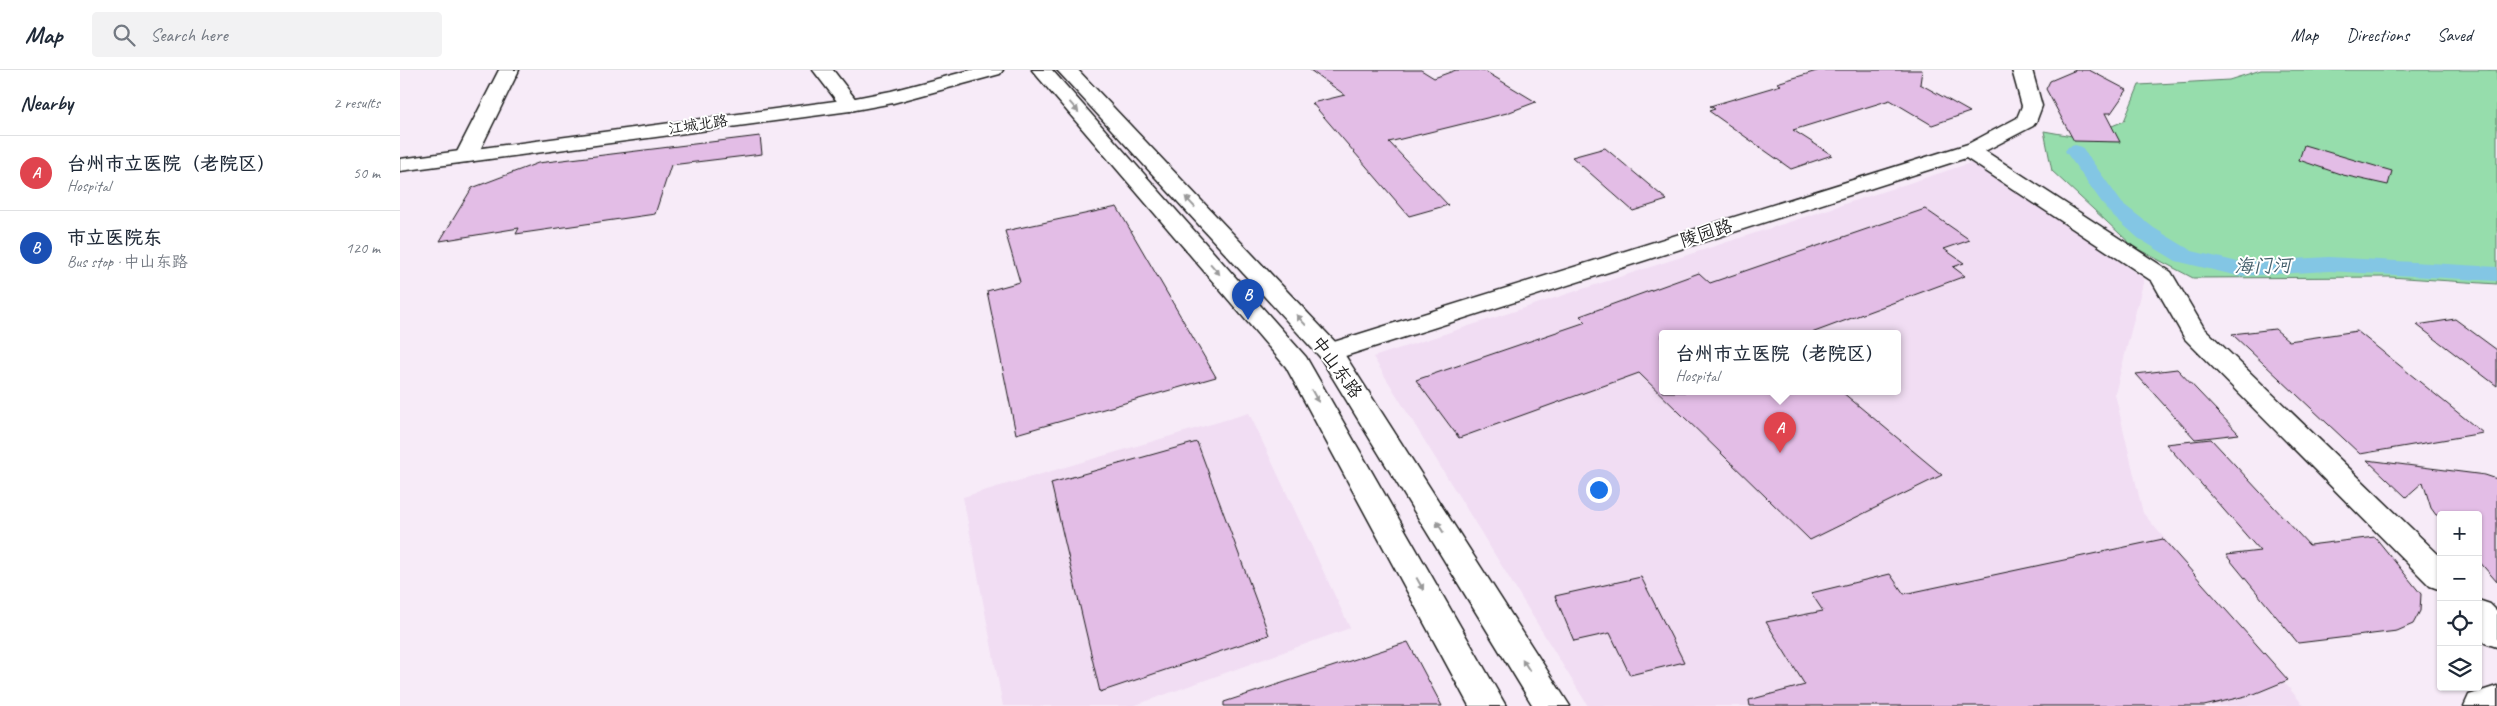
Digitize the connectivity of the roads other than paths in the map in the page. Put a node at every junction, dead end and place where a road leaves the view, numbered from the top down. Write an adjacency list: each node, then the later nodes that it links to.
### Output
1 (509, 70): 10 (main road)
2 (823, 70): 8 (main road)
3 (951, 70): 8 (main road, 江城北路)
4 (993, 70): 8 (main road, 江城北路)
5 (1042, 70): 18 (main road, 中山东路, one-way to 18)
6 (1067, 70): 13 (main road, 中山东路, one-way to 6)
7 (2022, 70): 9 (main road, 陵园路)
8 (846, 100): 10 (main road, 江城北路)
9 (1969, 150): 13 (main road, 陵园路); 14 (main road)
10 (469, 151): 11 (main road, 江城北路); 12 (main road, 江城北路)
11 (400, 155)
12 (400, 165)
13 (1330, 352): 19 (main road, 中山东路, one-way to 13)
14 (2437, 573)
15 (2482, 618): 16 (main road)
16 (2497, 633)
17 (2497, 702): 20 (main road)
18 (1488, 706)
19 (1552, 706)
20 (2482, 706)

